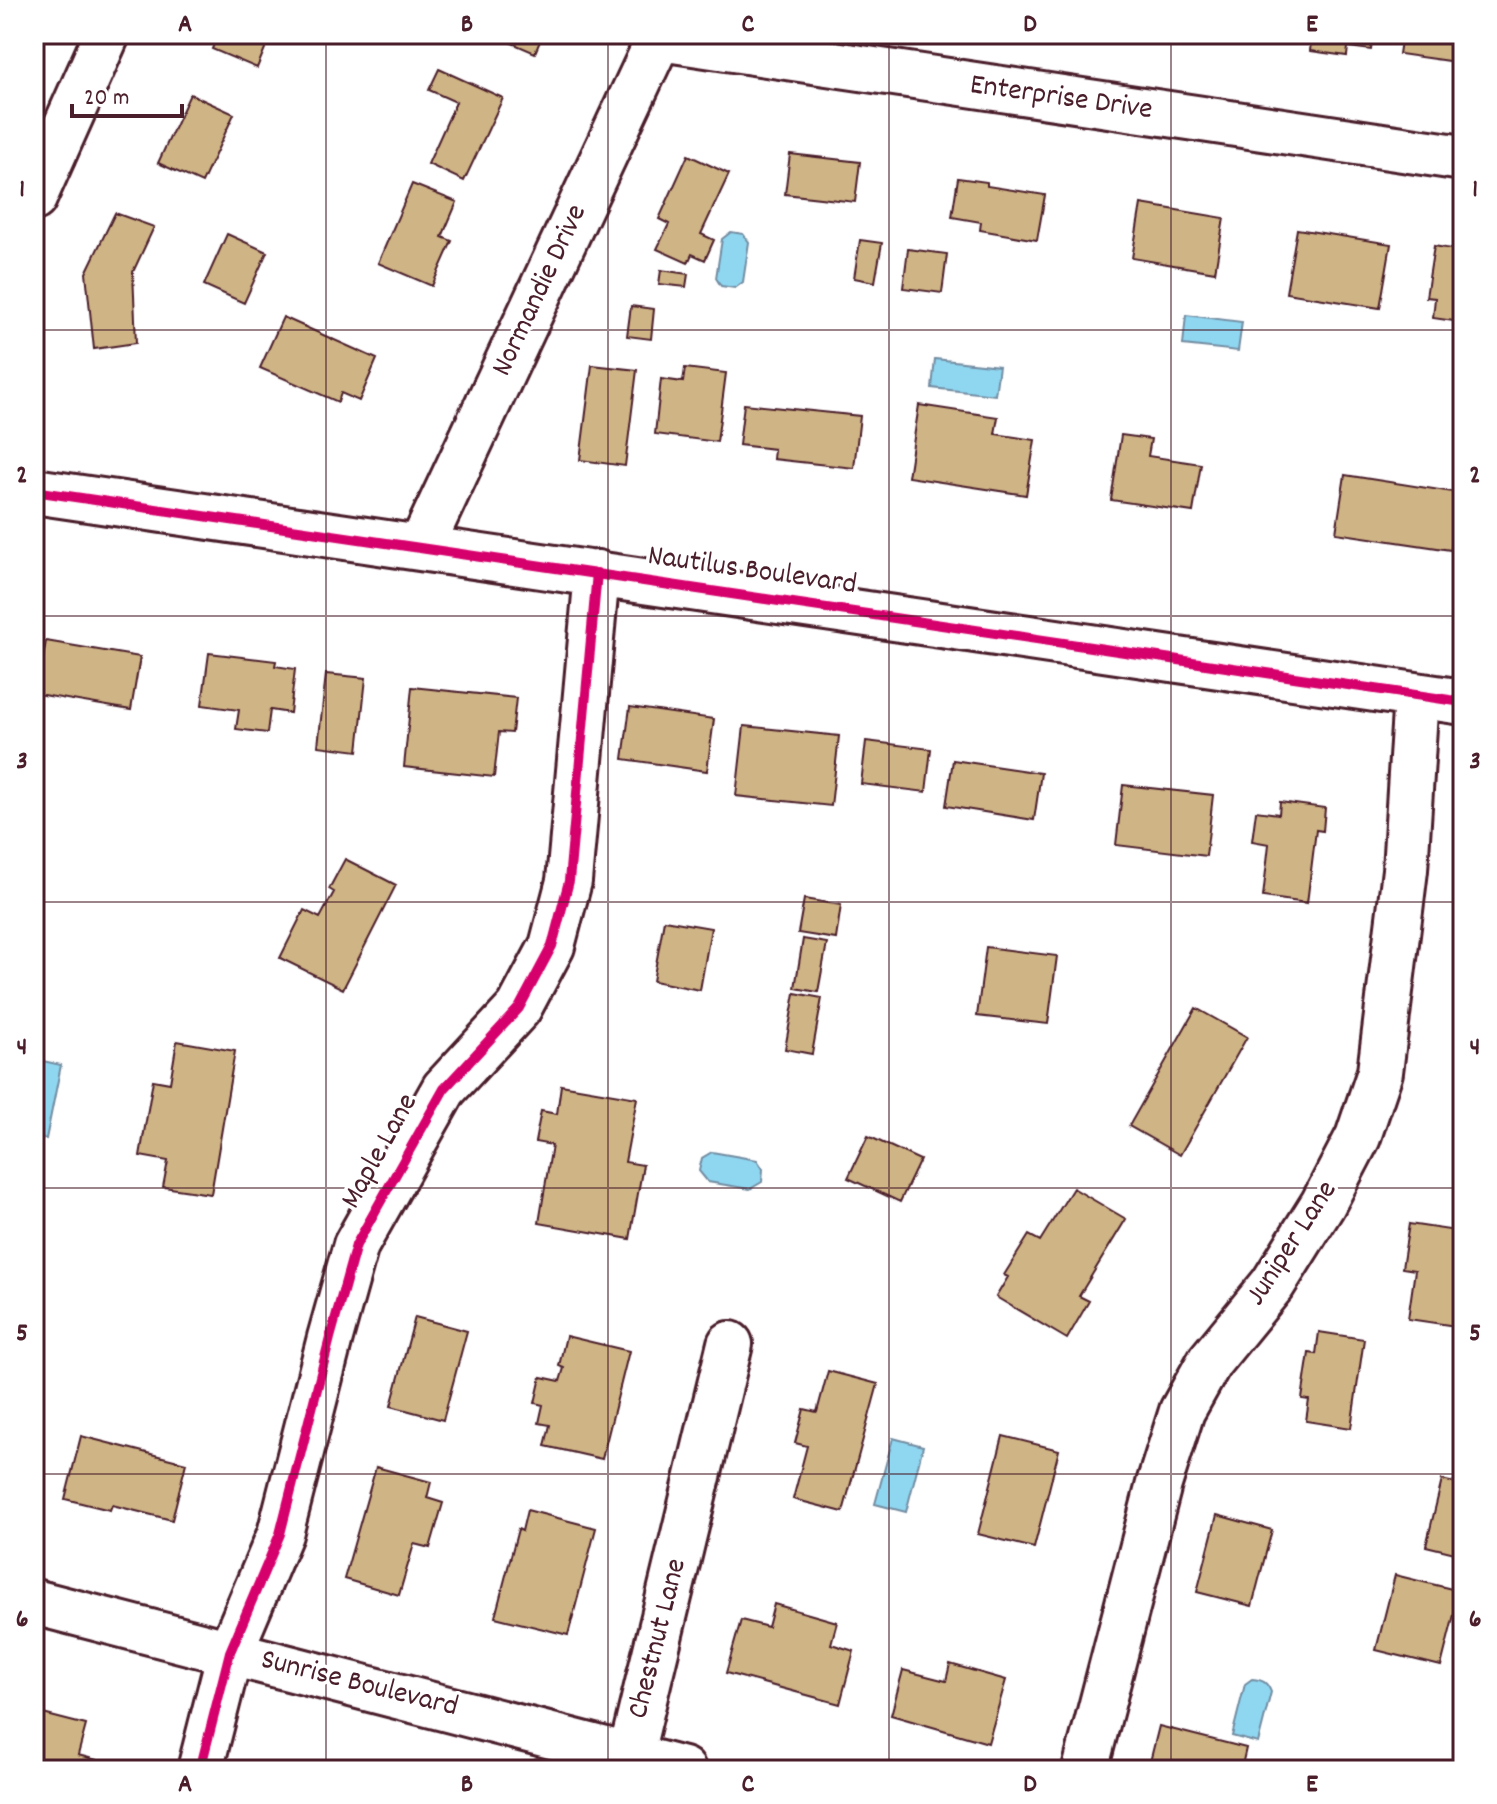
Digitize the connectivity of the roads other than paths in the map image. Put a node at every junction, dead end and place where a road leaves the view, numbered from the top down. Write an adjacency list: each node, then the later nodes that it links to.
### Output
1 (107, 34): 4 (street)
2 (660, 36): 3 (street, Enterprise Drive); 6 (street, Normandie Drive)
3 (1463, 158)
4 (34, 198)
5 (34, 491): 6 (street, Nautilus Boulevard)
6 (421, 547): 7 (street, Nautilus Boulevard)
7 (597, 573): 8 (street, Nautilus Boulevard); 12 (street, Maple Lane)
8 (1416, 695): 9 (street, Nautilus Boulevard); 16 (street, Juniper Lane)
9 (1463, 702)
10 (730, 1344): 13 (street, Chestnut Lane)
11 (34, 1602): 12 (street, Sunrise Boulevard)
12 (230, 1652): 13 (street, Sunrise Boulevard); 14 (street, Maple Lane)
13 (628, 1763): 15 (street, Sunrise Boulevard)
14 (200, 1770)
15 (683, 1770)
16 (1085, 1770)

